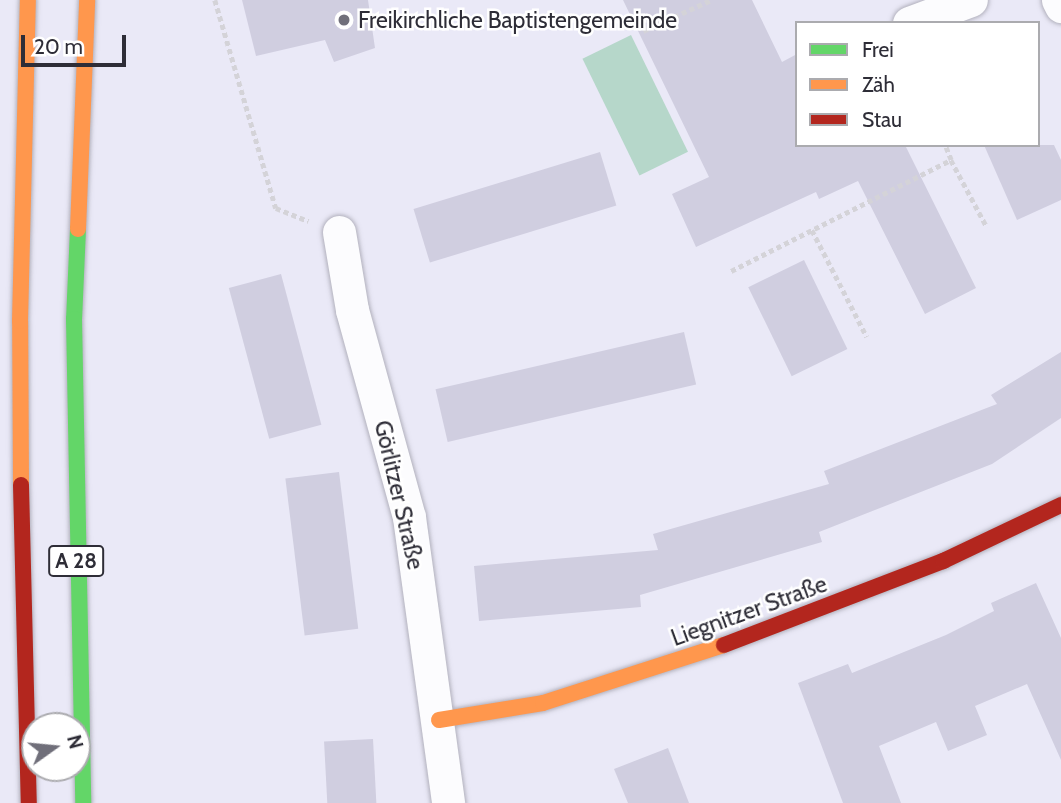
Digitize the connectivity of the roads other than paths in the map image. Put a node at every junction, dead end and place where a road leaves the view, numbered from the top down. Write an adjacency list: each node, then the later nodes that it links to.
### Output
1 (28, 0): 10 (main road, A 28)
2 (87, 0): 11 (main road, A 28)
3 (971, 0): 6 (street)
4 (1058, 0): 5 (street)
5 (1061, 6)
6 (914, 21)
7 (339, 232): 9 (street, Görlitzer Straße)
8 (1061, 505): 9 (main road, Liegnitzer Straße)
9 (439, 720): 12 (street, Görlitzer Straße)
10 (29, 803)
11 (83, 803)
12 (448, 803)

